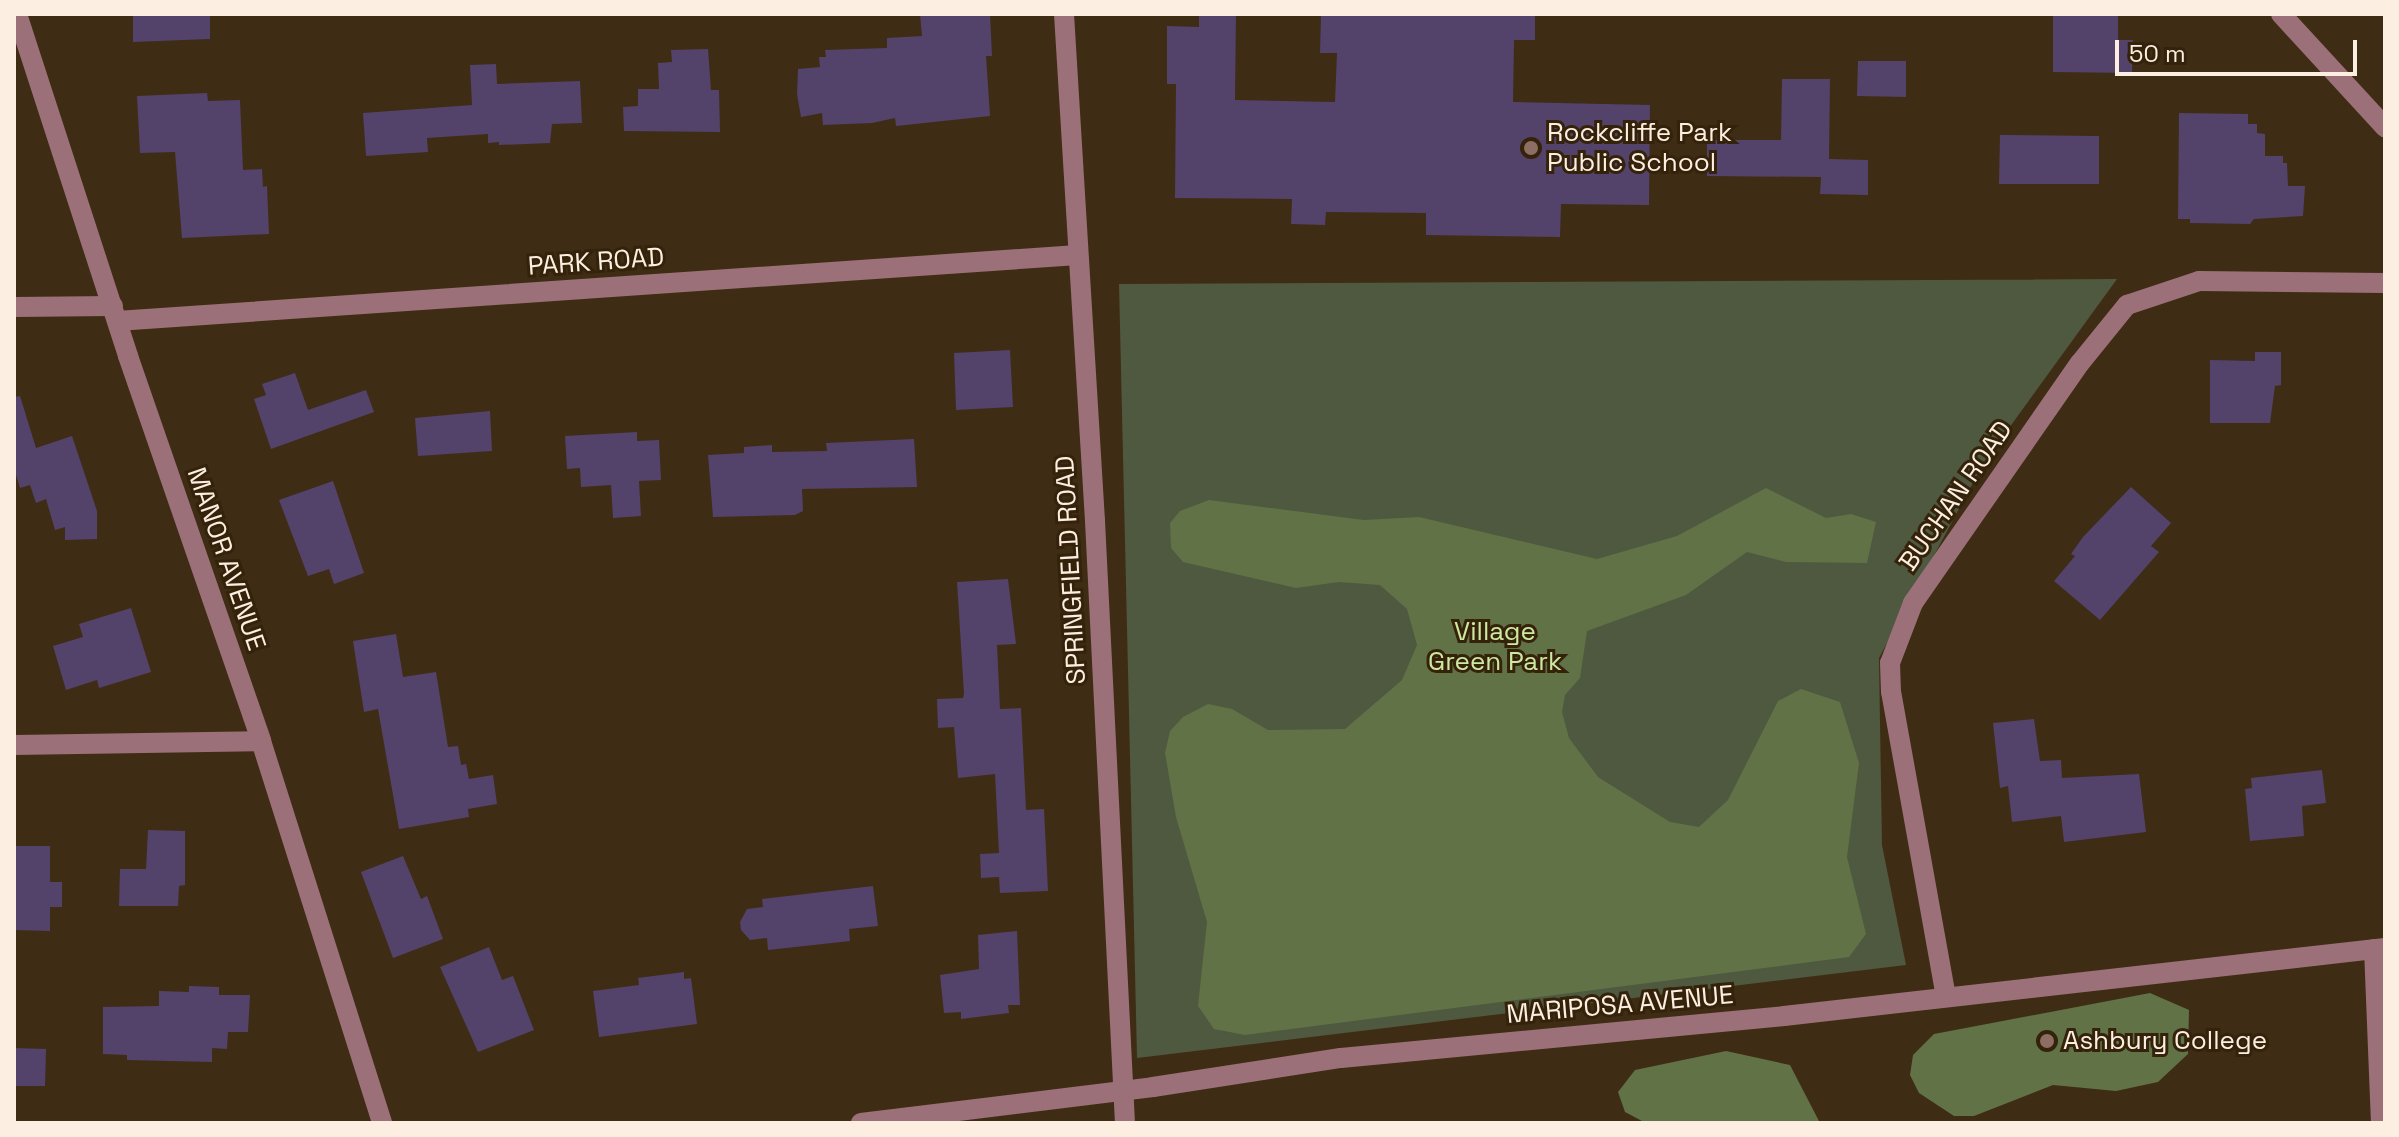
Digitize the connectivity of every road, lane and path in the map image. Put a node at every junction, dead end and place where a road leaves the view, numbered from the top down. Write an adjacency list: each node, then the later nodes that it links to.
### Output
1 (17, 14): 8 (street, MANOR AVENUE)
2 (1064, 14): 5 (street, SPRINGFIELD ROAD)
3 (2281, 14): 4 (street)
4 (2385, 127)
5 (1078, 255): 8 (street, PARK ROAD); 13 (street, SPRINGFIELD ROAD)
6 (2385, 283): 12 (street, BUCHAN ROAD)
7 (14, 307): 8 (street, PARK ROAD)
8 (115, 314): 9 (street, MANOR AVENUE)
9 (261, 741): 10 (street); 14 (street, MANOR AVENUE)
10 (14, 745)
11 (2379, 948): 12 (street, MARIPOSA AVENUE); 17 (street)
12 (1946, 997): 13 (street, MARIPOSA AVENUE)
13 (1123, 1090): 15 (street, MARIPOSA AVENUE); 16 (street, SPRINGFIELD ROAD)
14 (382, 1123)
15 (861, 1123)
16 (1125, 1123)
17 (2381, 1123)

